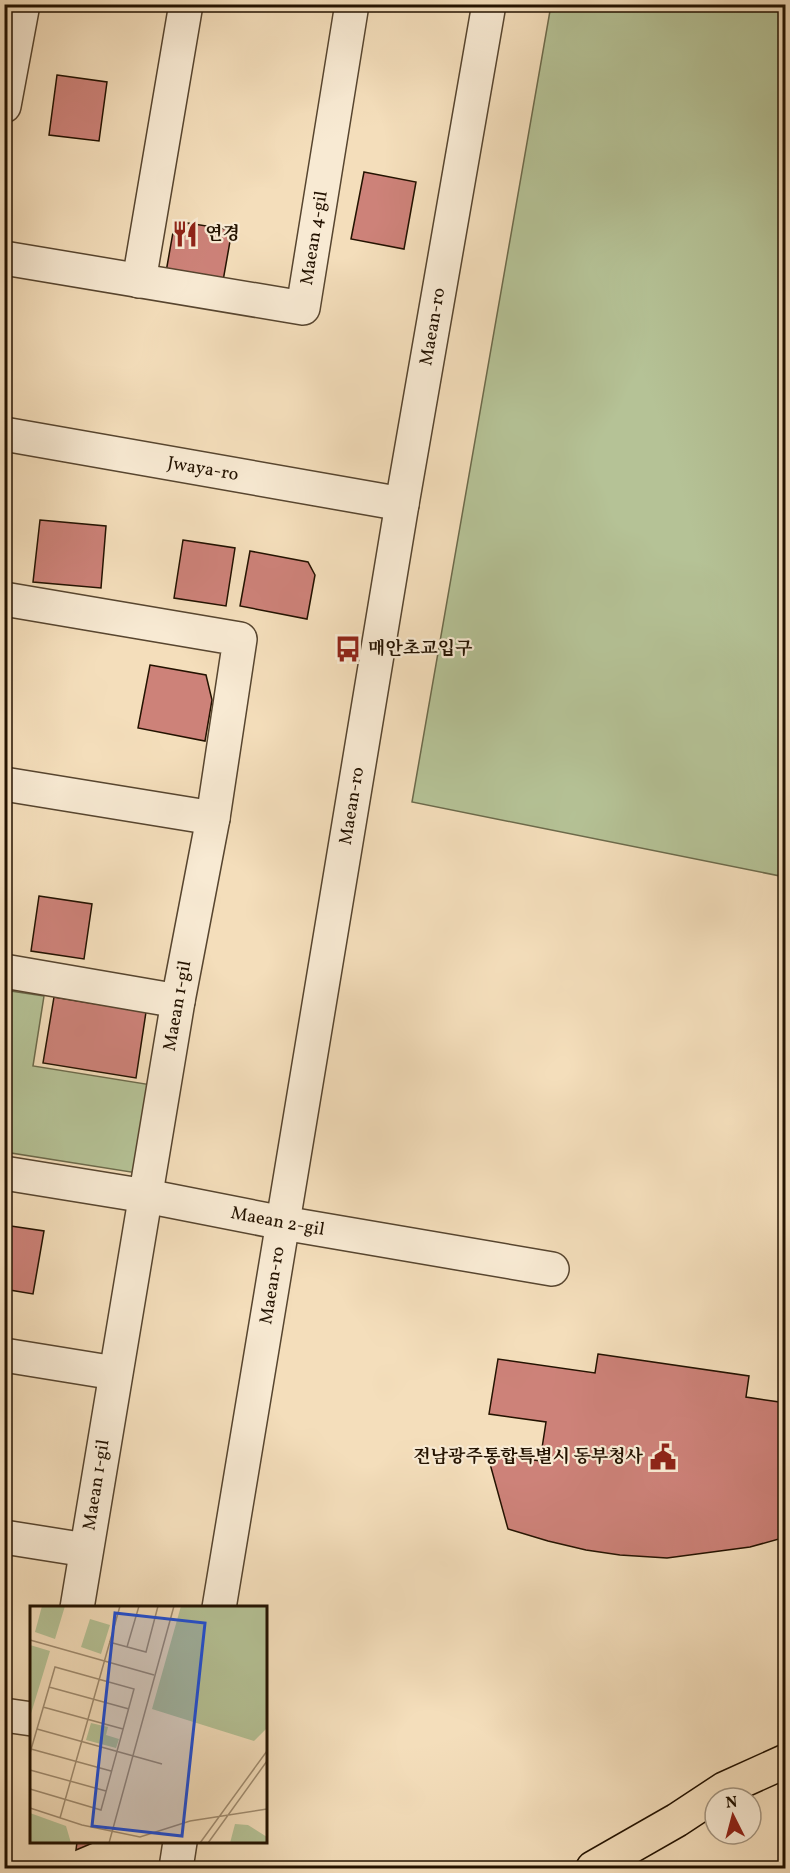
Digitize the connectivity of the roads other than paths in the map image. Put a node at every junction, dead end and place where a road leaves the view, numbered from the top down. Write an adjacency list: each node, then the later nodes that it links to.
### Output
1 (22, 4): 5 (street)
2 (186, 4): 7 (street)
3 (352, 4): 7 (street, Maean 4-gil)
4 (489, 4): 9 (street, Maean-ro)
5 (4, 106)
6 (4, 258): 7 (street, Maean 4-gil)
7 (139, 280)
8 (4, 434): 9 (street, Jwaya-ro)
9 (402, 504): 17 (street, Maean-ro)
10 (4, 599): 12 (street, Maean 1-gil)
11 (4, 784): 12 (street)
12 (213, 818): 14 (street, Maean 1-gil)
13 (4, 971): 14 (street)
14 (178, 1001): 16 (street, Maean 1-gil)
15 (4, 1173): 16 (street, Maean 2-gil)
16 (146, 1197): 17 (street, Maean 2-gil); 20 (street, Maean 1-gil)
17 (283, 1223): 18 (street, Maean 2-gil); 24 (street, Maean-ro)
18 (552, 1269)
19 (4, 1356): 20 (street)
20 (115, 1373): 22 (street, Maean 1-gil)
21 (4, 1537): 22 (street)
22 (86, 1550): 23 (street, Maean 1-gil)
23 (77, 1606)
24 (219, 1606)
25 (4, 1715): 26 (street)
26 (30, 1719)
27 (786, 1761): 30 (main road)
28 (180, 1843): 29 (street)
29 (176, 1869)
30 (593, 1869)

